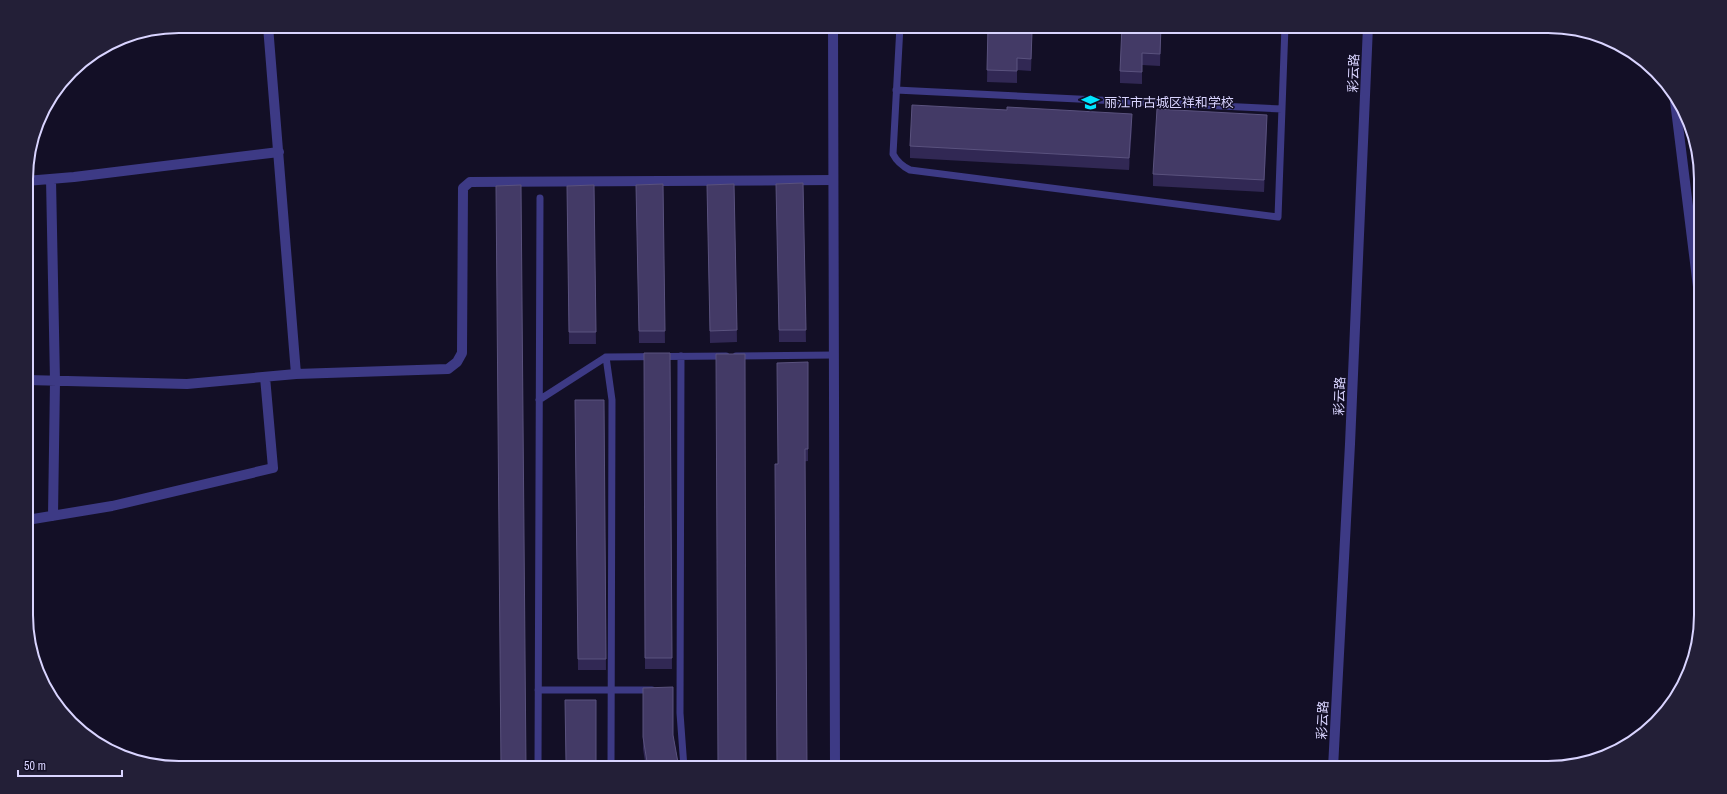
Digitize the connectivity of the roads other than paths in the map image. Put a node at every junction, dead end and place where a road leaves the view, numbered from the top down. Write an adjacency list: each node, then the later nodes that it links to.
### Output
1 (269, 33): 9 (street)
2 (833, 33): 12 (street)
3 (900, 33): 6 (lane)
4 (1285, 33): 7 (lane)
5 (1368, 33): 32 (street, 彩云路)
6 (896, 90): 7 (lane); 7 (lane)
7 (1282, 109)
8 (1676, 110): 14 (street)
9 (279, 152): 10 (street); 18 (street)
10 (51, 179): 11 (street); 21 (street)
11 (33, 180)
12 (833, 180): 15 (street); 18 (street)
13 (540, 198): 22 (lane)
14 (1694, 243)
15 (834, 355): 16 (lane); 31 (street)
16 (681, 356): 17 (lane); 30 (lane)
17 (606, 357): 22 (lane); 26 (lane)
18 (296, 374): 19 (street)
19 (265, 377): 21 (street); 23 (street)
20 (33, 380): 21 (street)
21 (55, 381): 23 (street)
22 (539, 400): 25 (lane)
23 (53, 516): 24 (street)
24 (33, 519)
25 (538, 690): 26 (lane); 28 (lane)
26 (611, 690): 27 (lane); 29 (lane)
27 (657, 690)
28 (538, 761)
29 (611, 761)
30 (683, 761)
31 (835, 761)
32 (1333, 761)

